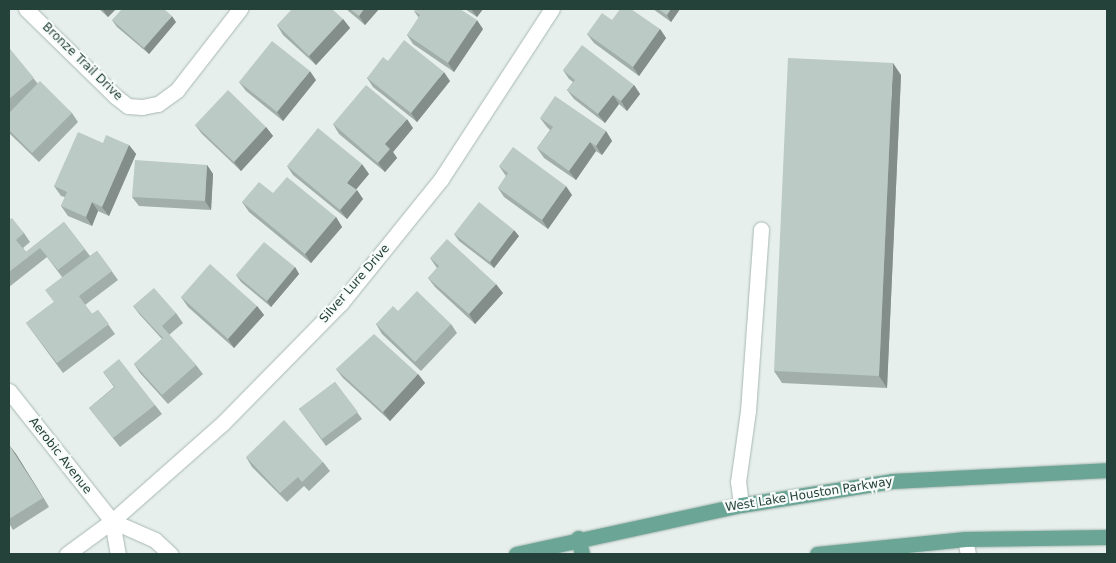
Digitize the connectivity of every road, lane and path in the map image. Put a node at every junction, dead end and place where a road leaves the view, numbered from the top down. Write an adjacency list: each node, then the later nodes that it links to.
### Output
1 (26, 9): 2 (street, Bronze Trail Drive)
2 (240, 9)
3 (552, 9): 8 (street, Silver Lure Drive)
4 (761, 229): 7 (street)
5 (9, 391): 8 (street, Aerobic Avenue)
6 (1107, 470): 7 (main road, West Lake Houston Parkway)
7 (741, 505): 10 (main road, West Lake Houston Parkway)
8 (112, 521): 12 (street, Silver Lure Drive); 13 (street, Aerobic Avenue); 14 (street, Aerobic Avenue)
9 (1107, 537): 11 (main road)
10 (578, 538): 15 (main road, West Lake Houston Parkway); 16 (main road)
11 (966, 547): 17 (main road)
12 (67, 554)
13 (118, 554)
14 (170, 554)
15 (516, 554)
16 (582, 554)
17 (817, 554)

